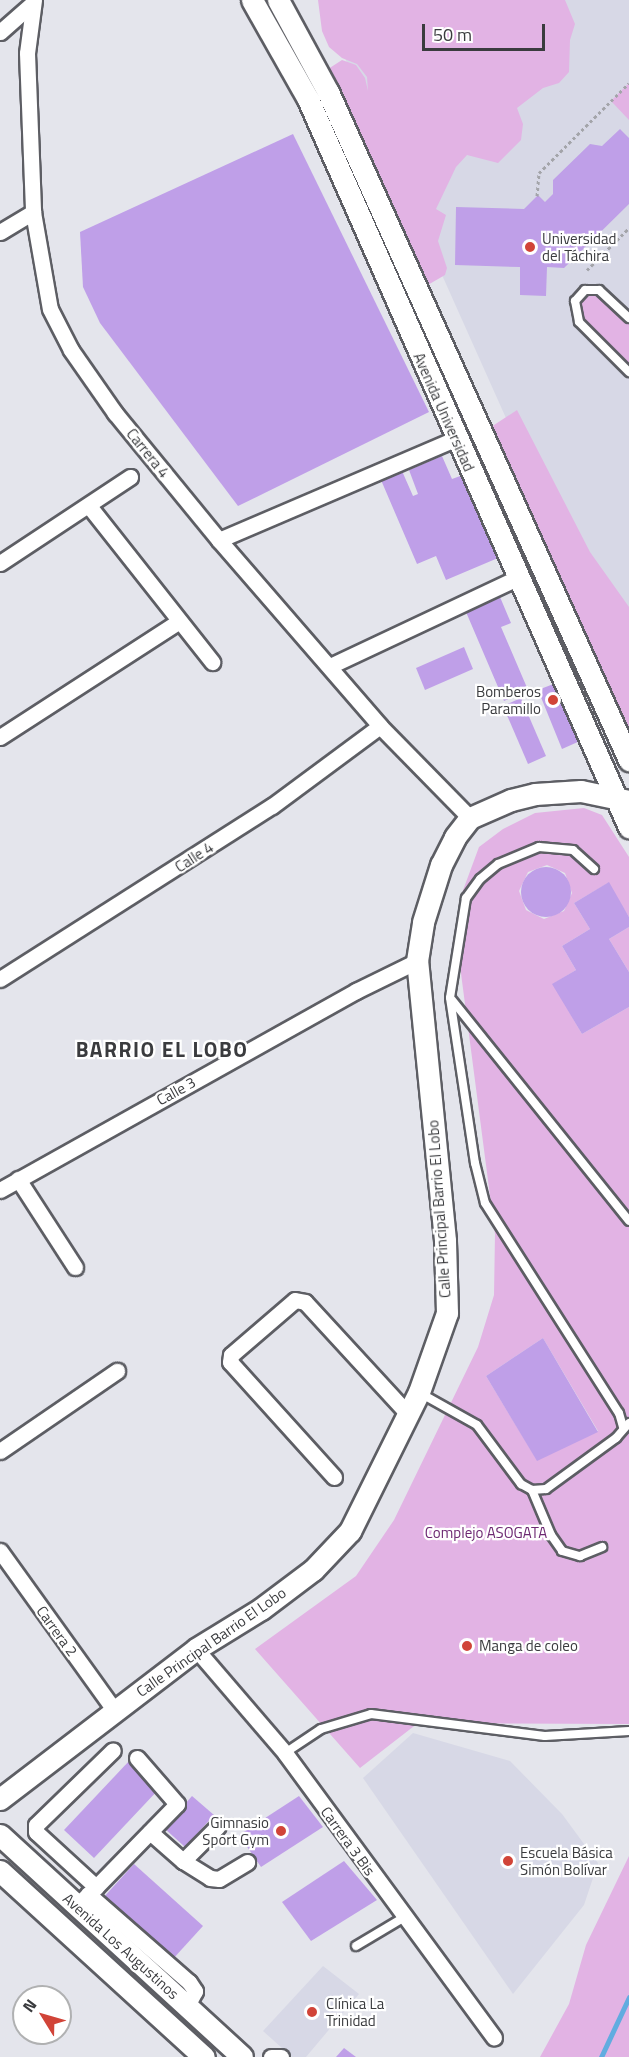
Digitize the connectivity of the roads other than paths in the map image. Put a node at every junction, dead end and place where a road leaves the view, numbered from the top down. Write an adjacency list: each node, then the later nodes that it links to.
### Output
1 (252, 0): 9 (street, Avenida Universidad)
2 (278, 0): 20 (street, Avenida Universidad)
3 (34, 1): 4 (street); 5 (street, Carrera 4)
4 (0, 32)
5 (33, 212): 6 (street); 12 (street, Carrera 4)
6 (0, 232)
7 (629, 318): 8 (lane)
8 (629, 372)
9 (455, 439): 12 (street); 14 (street, Avenida Universidad)
10 (130, 477): 11 (street)
11 (89, 506): 13 (street); 15 (street)
12 (219, 540): 17 (street, Carrera 4)
13 (0, 563)
14 (518, 578): 17 (street); 21 (street, Avenida Universidad)
15 (178, 622): 16 (street); 19 (street)
16 (212, 662)
17 (330, 666): 18 (street, Carrera 4)
18 (380, 726): 22 (street, Carrera 4); 26 (street, Calle 4)
19 (0, 737)
20 (629, 760)
21 (622, 799): 22 (street); 23 (street, Avenida Universidad)
22 (470, 818): 25 (street, Calle Principal Barrio El Lobo)
23 (629, 827)
24 (594, 869): 27 (lane)
25 (417, 961): 28 (street, Calle 3); 33 (street, Calle Principal Barrio El Lobo)
26 (0, 979)
27 (450, 998): 30 (lane); 35 (lane)
28 (18, 1179): 29 (street, Calle 3); 31 (street)
29 (0, 1190)
30 (629, 1221)
31 (75, 1267)
32 (117, 1371): 36 (street)
33 (419, 1392): 34 (street, Calle Principal Barrio El Lobo); 38 (lane)
34 (408, 1414): 37 (street); 41 (street, Calle Principal Barrio El Lobo)
35 (626, 1425): 38 (lane)
36 (0, 1451)
37 (334, 1476)
38 (532, 1490): 39 (lane)
39 (602, 1547)
40 (0, 1551): 42 (street, Carrera 2)
41 (196, 1649): 42 (street, Calle Principal Barrio El Lobo); 45 (street, Carrera 3 Bis)
42 (115, 1711): 47 (street, Calle Principal Barrio El Lobo)
43 (629, 1731): 45 (lane)
44 (113, 1750): 54 (street)
45 (285, 1753): 55 (street, Carrera 3 Bis)
46 (137, 1758): 49 (street)
47 (0, 1799)
48 (218, 1826): 51 (street)
49 (150, 1832): 51 (street); 54 (street)
50 (0, 1835): 54 (street, Avenida Los Augustinos)
51 (183, 1861): 52 (street)
52 (248, 1862)
53 (0, 1871): 58 (street, Avenida Los Augustinos)
54 (87, 1895): 59 (street, Avenida Los Augustinos)
55 (403, 1918): 56 (lane); 57 (street, Carrera 3 Bis)
56 (356, 1946)
57 (494, 2037)
58 (204, 2057)
59 (242, 2057)
60 (271, 2057): 61 (street)
61 (281, 2057)

